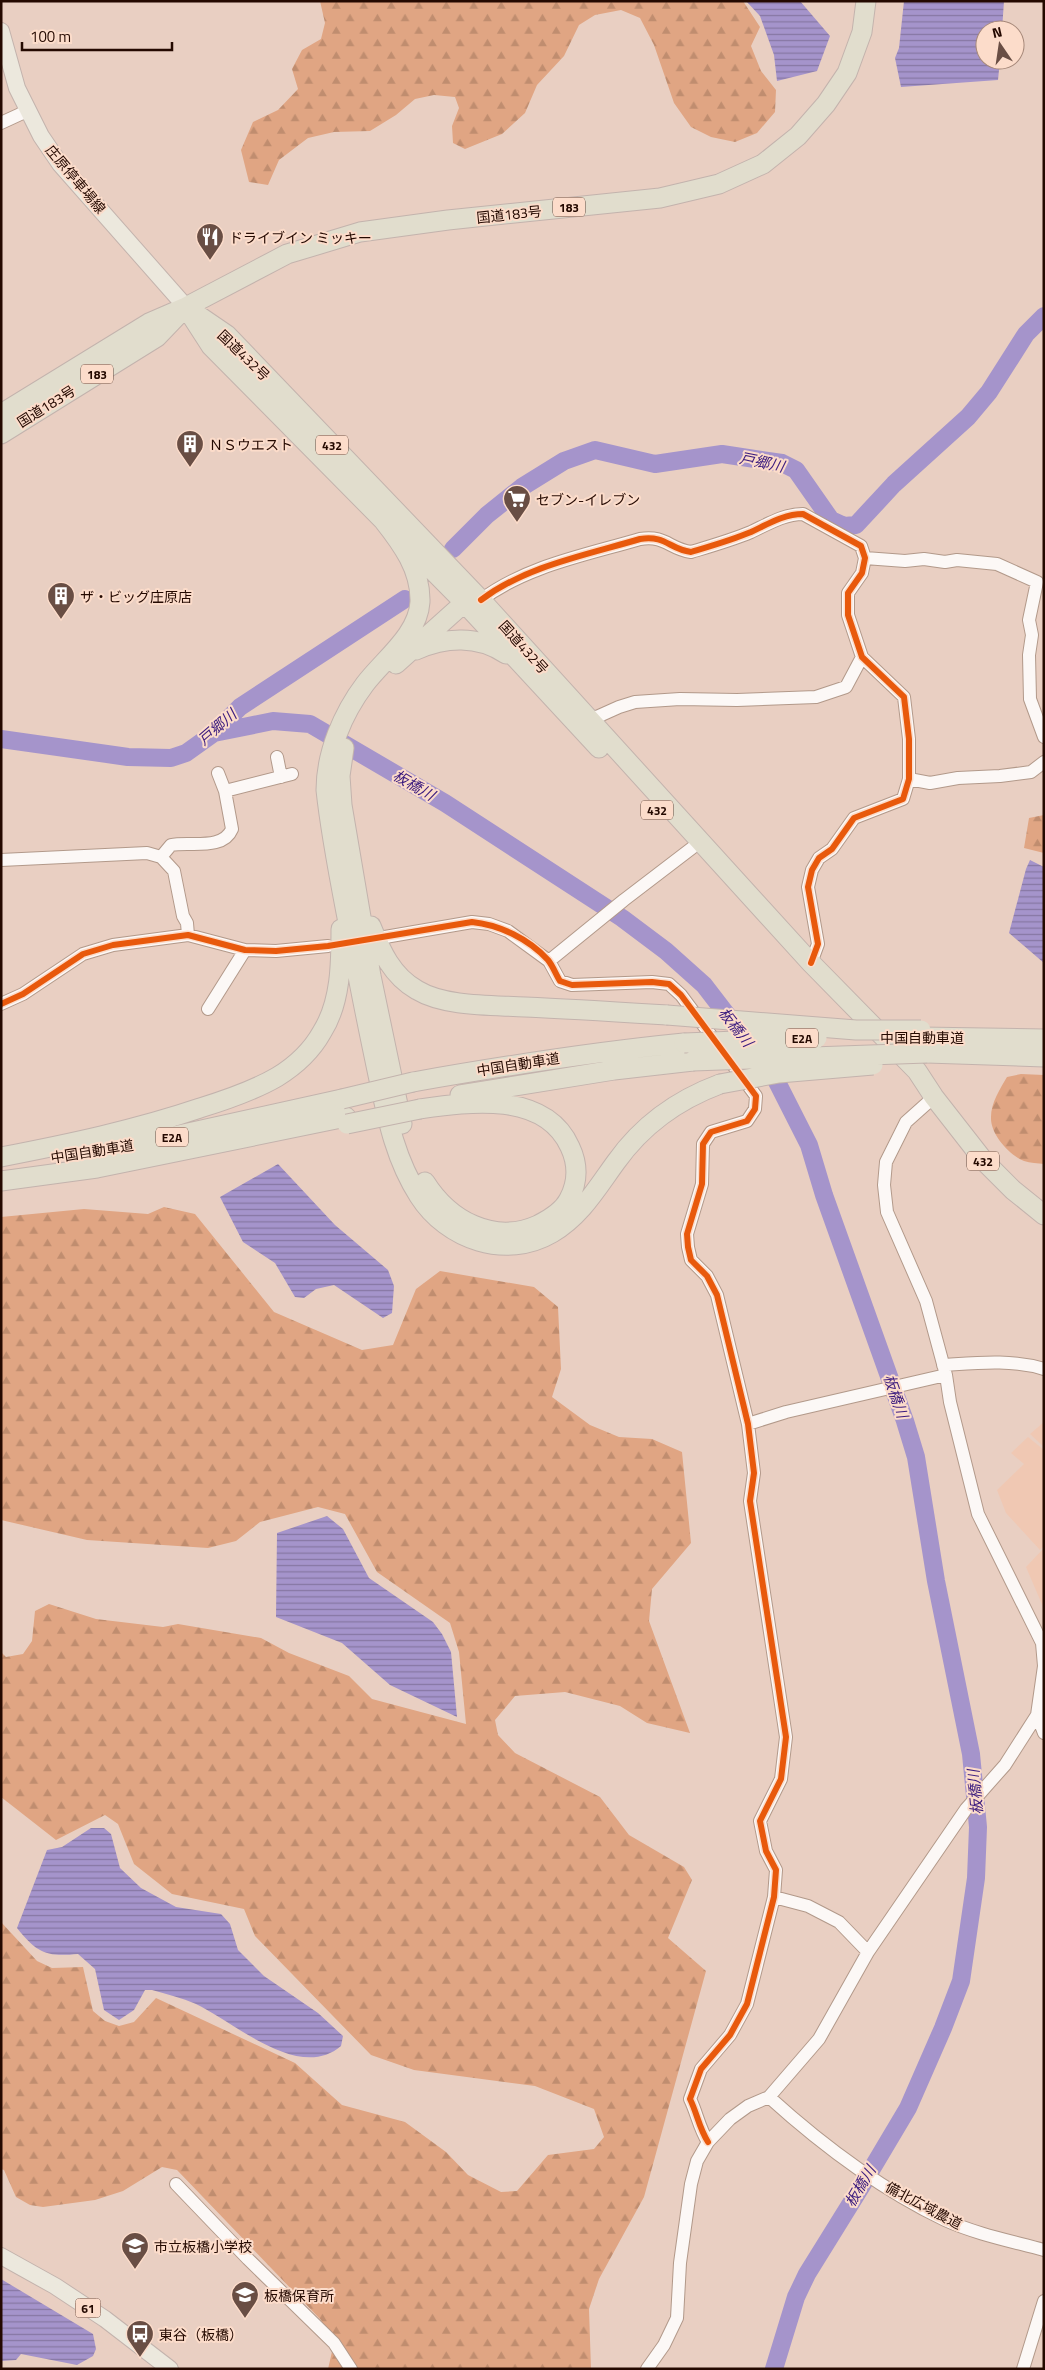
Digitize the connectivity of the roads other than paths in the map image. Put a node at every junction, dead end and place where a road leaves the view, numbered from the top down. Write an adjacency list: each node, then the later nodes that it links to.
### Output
1 (866, 1): 5 (highway, 国道183号 / 183)
2 (1, 31): 3 (main road, 庄原停車場線)
3 (27, 111): 4 (street); 5 (main road, 庄原停車場線)
4 (1, 123)
5 (186, 307): 6 (highway, 国道183号 / 183); 7 (highway, 国道183号 / 183); 8 (highway, 国道432号 / 432); 10 (highway, 国道432号 / 432)
6 (1, 414)
7 (1, 434)
8 (383, 520): 10 (highway, 国道432号 / 432); 11 (highway)
9 (865, 558): 10 (street); 12 (street); 15 (street)
10 (469, 598): 11 (highway); 13 (highway, 国道432号 / 432); 14 (highway, 国道432号 / 432)
11 (397, 656): 13 (highway); 24 (highway)
12 (862, 657): 14 (street); 19 (street)
13 (518, 662): 21 (highway, 国道432号 / 432)
14 (590, 720): 30 (highway, 国道432号 / 432)
15 (1044, 737)
16 (277, 758): 20 (street)
17 (1044, 762): 19 (street)
18 (218, 773): 20 (street)
19 (909, 780): 30 (street)
20 (225, 791): 22 (street)
21 (692, 848): 29 (street); 35 (highway, 国道432号 / 432)
22 (161, 857): 23 (street); 25 (street)
23 (1, 860)
24 (349, 886): 33 (highway, bridge); 33 (highway, bridge); 36 (highway); 38 (highway)
25 (188, 935): 28 (street); 31 (street)
26 (385, 937): 29 (street)
27 (328, 946): 28 (street)
28 (245, 950): 32 (street)
29 (549, 961): 44 (street)
30 (811, 963): 35 (highway, 国道432号 / 432)
31 (1, 1004)
32 (208, 1009)
33 (924, 1045): 34 (highway, 中国自動車道 / E2A); 36 (highway, 中国自動車道 / E2A, bridge); 37 (highway, 中国自動車道 / E2A, bridge)
34 (1043, 1048)
35 (934, 1097): 41 (highway, 国道432号 / 432); 43 (street)
36 (419, 1106): 37 (highway, 中国自動車道 / E2A)
37 (345, 1113): 39 (highway, 中国自動車道 / E2A); 40 (highway, 中国自動車道 / E2A)
38 (1, 1157)
39 (1, 1164)
40 (1, 1181)
41 (1044, 1215)
42 (1044, 1369): 43 (street)
43 (944, 1370): 44 (street); 45 (street)
44 (748, 1424): 47 (street)
45 (1037, 1715): 46 (street); 48 (street)
46 (1044, 1733)
47 (774, 1897): 48 (street); 50 (street)
48 (868, 1952): 49 (street)
49 (769, 2098): 50 (street); 52 (street, 備北広域農道)
50 (708, 2142): 57 (street)
51 (176, 2184): 56 (street)
52 (1044, 2250)
53 (1, 2256): 55 (main road, 61)
54 (1044, 2301): 58 (street)
55 (170, 2369)
56 (351, 2369)
57 (647, 2369)
58 (1023, 2369)

